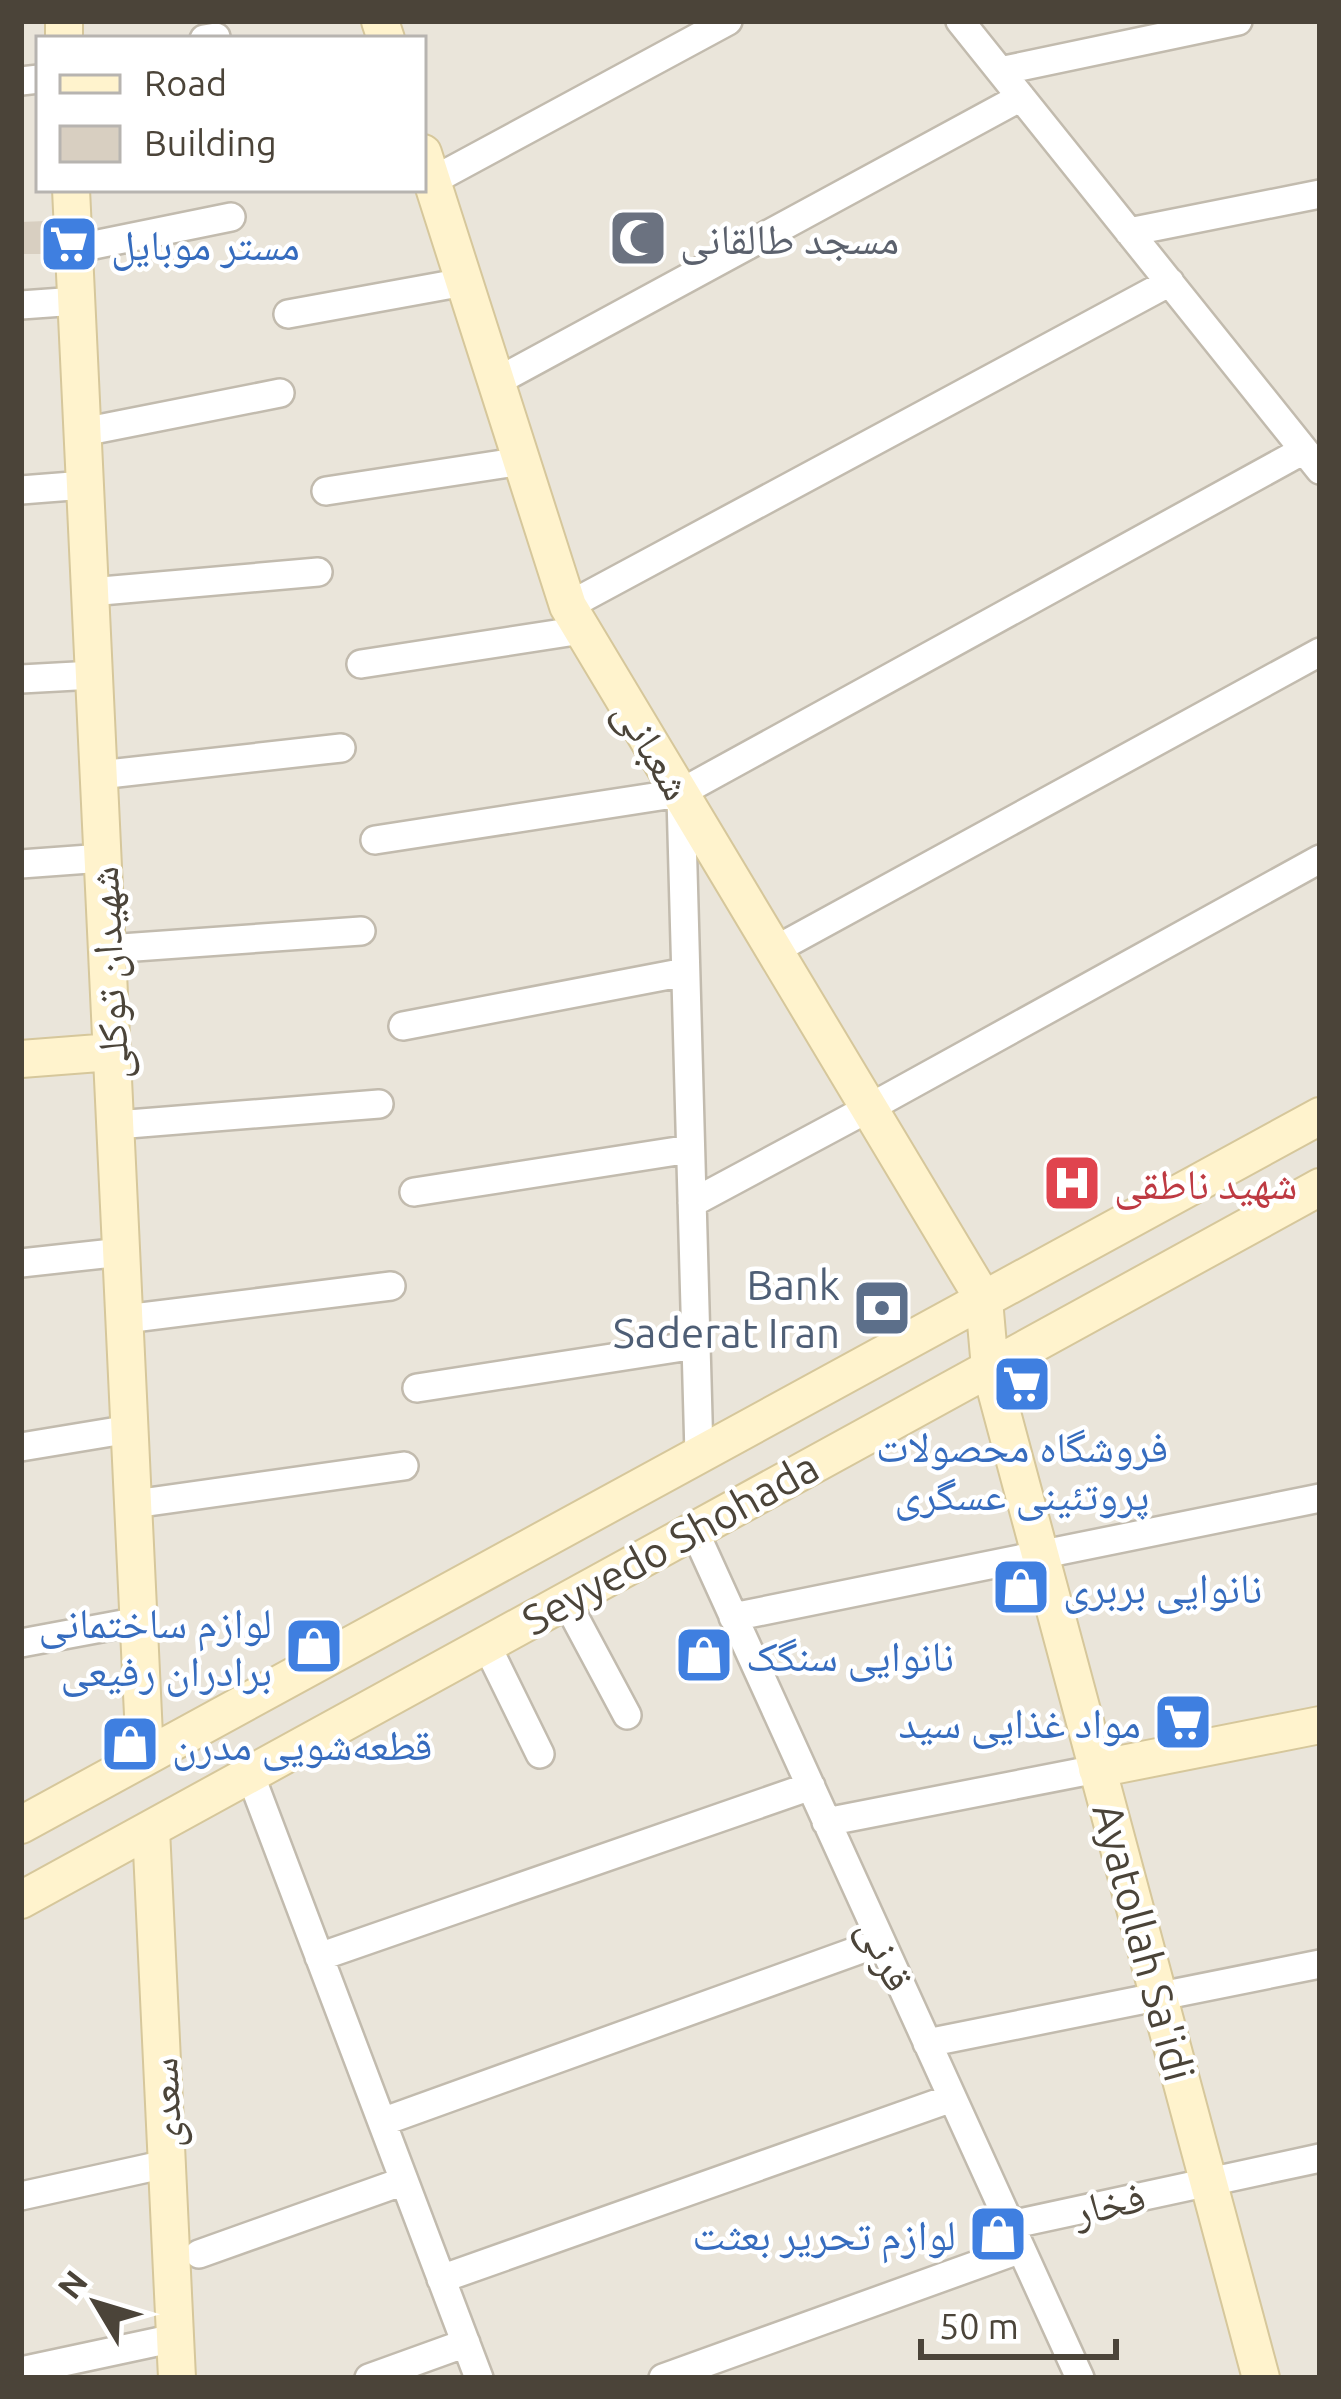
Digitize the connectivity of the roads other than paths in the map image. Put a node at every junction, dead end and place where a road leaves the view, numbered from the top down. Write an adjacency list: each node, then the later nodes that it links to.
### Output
1 (728, 21): 6 (street)
2 (960, 21): 4 (street)
3 (1238, 21): 4 (street)
4 (1000, 71): 5 (street)
5 (1021, 97): 10 (street); 17 (street)
6 (428, 167): 12 (street, شعبانی)
7 (71, 192): 11 (street, شهیدان توکلی)
8 (1320, 194): 10 (street)
9 (231, 217): 11 (street)
10 (1129, 232): 13 (street)
11 (74, 249): 14 (street, شهیدان توکلی)
12 (464, 282): 16 (street); 17 (street, شعبانی)
13 (1170, 282): 20 (street); 27 (street)
14 (77, 301): 15 (street); 19 (street, شهیدان توکلی)
15 (21, 305)
16 (289, 314)
17 (496, 382): 21 (street, شعبانی)
18 (280, 393): 19 (street)
19 (83, 432): 22 (street, شهیدان توکلی)
20 (1312, 460): 34 (street)
21 (522, 461): 24 (street); 27 (street, شعبانی)
22 (86, 485): 23 (street); 26 (street, شهیدان توکلی)
23 (21, 490)
24 (326, 491)
25 (318, 572): 26 (street)
26 (90, 592): 30 (street, شهیدان توکلی)
27 (575, 618): 29 (street); 34 (street, شعبانی)
28 (1320, 652): 41 (street)
29 (361, 664)
30 (94, 675): 31 (street); 33 (street, شهیدان توکلی)
31 (21, 679)
32 (340, 748): 33 (street)
33 (99, 775): 36 (street, شهیدان توکلی)
34 (680, 793): 35 (street); 41 (street, شعبانی); 42 (street)
35 (375, 840)
36 (103, 858): 38 (street); 40 (street, شهیدان توکلی)
37 (1320, 859): 47 (street)
38 (21, 864)
39 (361, 931): 40 (street)
40 (107, 949): 44 (street, شهیدان توکلی)
41 (775, 950): 47 (street, شعبانی)
42 (686, 972): 43 (street); 50 (street)
43 (403, 1026)
44 (112, 1052): 45 (street); 49 (street, شهیدان توکلی)
45 (21, 1059)
46 (379, 1104): 49 (street)
47 (869, 1108): 53 (street); 57 (street, شعبانی)
48 (1320, 1116): 57 (street, Seyyedo Shohada)
49 (116, 1125): 54 (street, شهیدان توکلی)
50 (691, 1149): 52 (street); 53 (street)
51 (1320, 1186): 60 (street, Seyyedo Shohada)
52 (414, 1192)
53 (692, 1203): 59 (street)
54 (122, 1252): 55 (street); 58 (street, شهیدان توکلی)
55 (21, 1262)
56 (391, 1286): 58 (street)
57 (984, 1300): 60 (street, Ayatollah Sa'idi); 64 (street, Seyyedo Shohada)
58 (125, 1319): 62 (street, شهیدان توکلی)
59 (696, 1345): 61 (street); 64 (street)
60 (990, 1368): 68 (street, Seyyedo Shohada); 69 (street, Ayatollah Sa'idi)
61 (417, 1388)
62 (130, 1429): 63 (street); 67 (street, شهیدان توکلی)
63 (21, 1447)
64 (699, 1454): 68 (street); 78 (street, Seyyedo Shohada)
65 (404, 1466): 67 (street)
66 (1320, 1498): 69 (street)
67 (134, 1504): 72 (street, شهیدان توکلی)
68 (694, 1530): 70 (street, Seyyedo Shohada); 71 (street, قرنی)
69 (1040, 1553): 71 (street); 79 (street, Ayatollah Sa'idi)
70 (566, 1601): 74 (street, Seyyedo Shohada); 75 (street)
71 (733, 1617): 81 (street, قرنی)
72 (139, 1621): 73 (street); 78 (street, شهیدان توکلی)
73 (21, 1643)
74 (486, 1644): 77 (street); 80 (street, Seyyedo Shohada)
75 (627, 1715)
76 (1320, 1725): 79 (street)
77 (540, 1754)
78 (146, 1757): 83 (street, Seyyedo Shohada)
79 (1097, 1769): 82 (street); 89 (street, Ayatollah Sa'idi)
80 (250, 1774): 84 (street, Seyyedo Shohada); 87 (street)
81 (811, 1786): 82 (street, قرنی); 87 (street)
82 (826, 1822): 86 (street, قرنی)
83 (21, 1825)
84 (151, 1828): 85 (street, Seyyedo Shohada); 94 (street, سعدی)
85 (21, 1900)
86 (881, 1942): 90 (street, قرنی); 92 (street)
87 (320, 1957): 92 (street)
88 (1320, 1964): 89 (street)
89 (1159, 1997): 90 (street); 95 (street, Ayatollah Sa'idi)
90 (928, 2043): 91 (street, قرنی)
91 (952, 2098): 98 (street, قرنی); 100 (street)
92 (382, 2122): 96 (street)
93 (1320, 2158): 95 (street, فخار)
94 (166, 2164): 97 (street); 101 (street, سعدی)
95 (1208, 2180): 98 (street, فخار); 109 (street, Ayatollah Sa'idi)
96 (404, 2181): 99 (street); 100 (street)
97 (21, 2196)
98 (1016, 2237): 107 (street, فخار); 108 (street, قرنی)
99 (199, 2254)
100 (441, 2279): 102 (street)
101 (175, 2338): 103 (street); 104 (street, سعدی)
102 (466, 2344): 105 (street); 106 (street)
103 (21, 2372)
104 (177, 2378)
105 (369, 2378)
106 (478, 2378)
107 (663, 2378)
108 (1080, 2378)
109 (1261, 2378)

